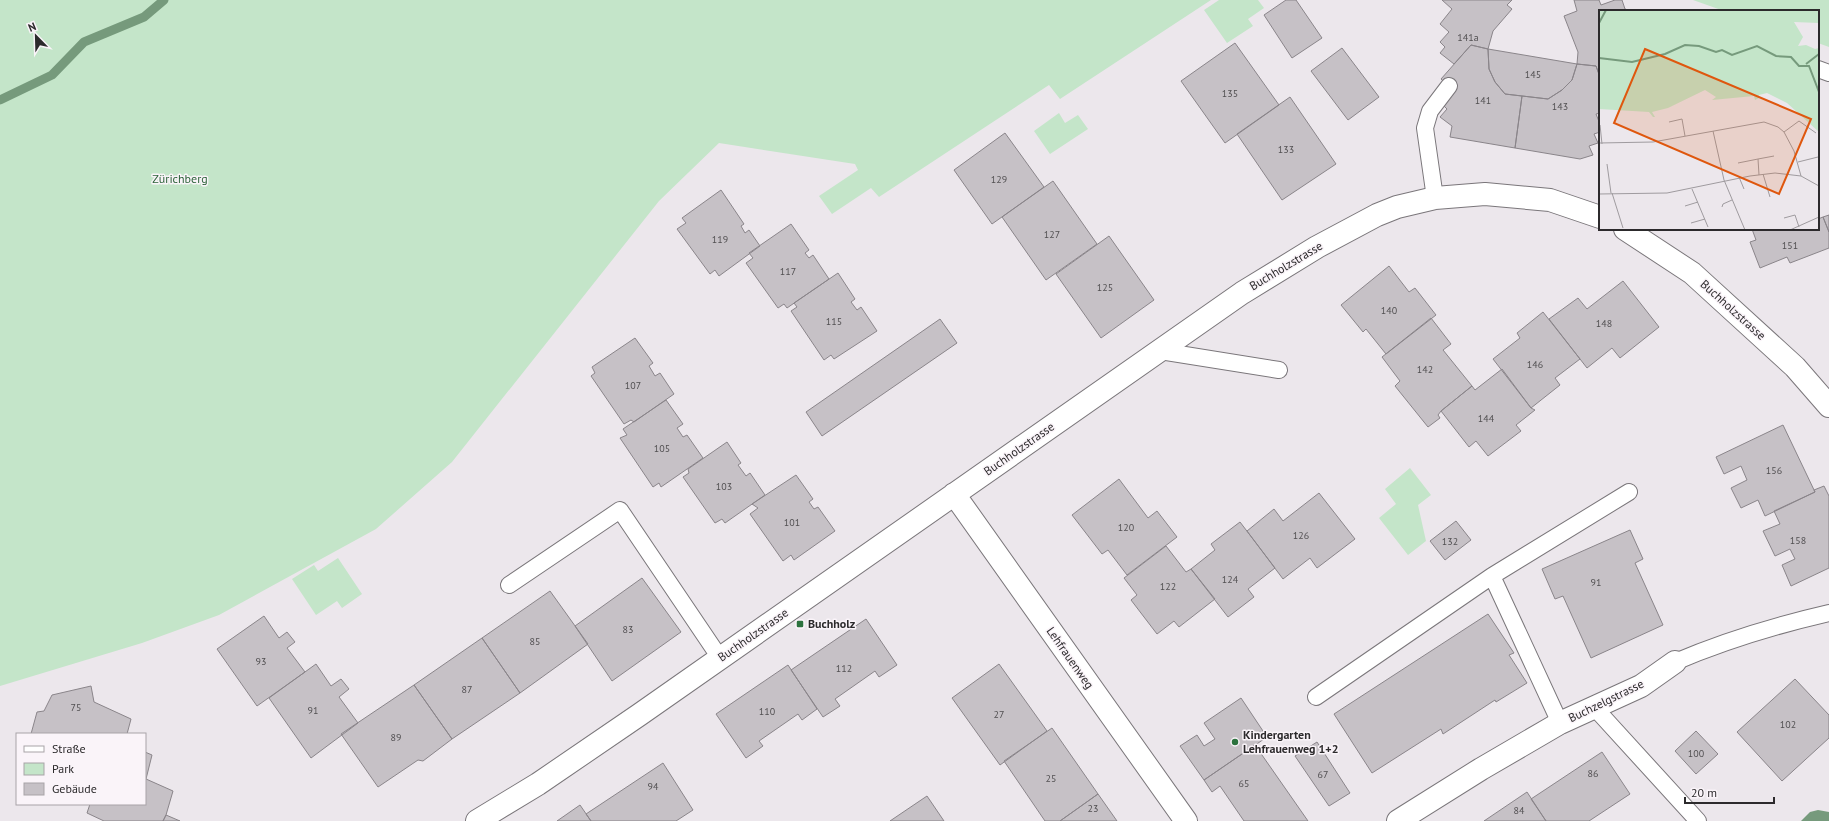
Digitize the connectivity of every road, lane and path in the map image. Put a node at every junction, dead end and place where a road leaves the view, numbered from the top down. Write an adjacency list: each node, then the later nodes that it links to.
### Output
1 (1819, 69): 2 (lane)
2 (1829, 73)
3 (1449, 86): 4 (lane)
4 (1435, 198): 5 (street, Buchholzstrasse); 7 (street, Buchholzstrasse)
5 (1599, 217)
6 (1628, 230): 9 (street, Buchholzstrasse)
7 (1160, 351): 8 (lane); 11 (street, Buchholzstrasse)
8 (1279, 370)
9 (1829, 406)
10 (1629, 492): 12 (lane)
11 (954, 494): 15 (street, Buchholzstrasse); 21 (street, Lehfrauenweg)
12 (1492, 576): 17 (lane); 19 (lane)
13 (509, 585): 15 (lane)
14 (1829, 613): 16 (lane, Buchzelgstrasse)
15 (720, 658): 20 (street, Buchholzstrasse)
16 (1675, 662): 18 (street, Buchzelgstrasse)
17 (1316, 697)
18 (1594, 707): 19 (street, Buchzelgstrasse); 23 (lane)
19 (1560, 723): 22 (street, Buchzelgstrasse)
20 (477, 821)
21 (1186, 821)
22 (1398, 821)
23 (1698, 821)

